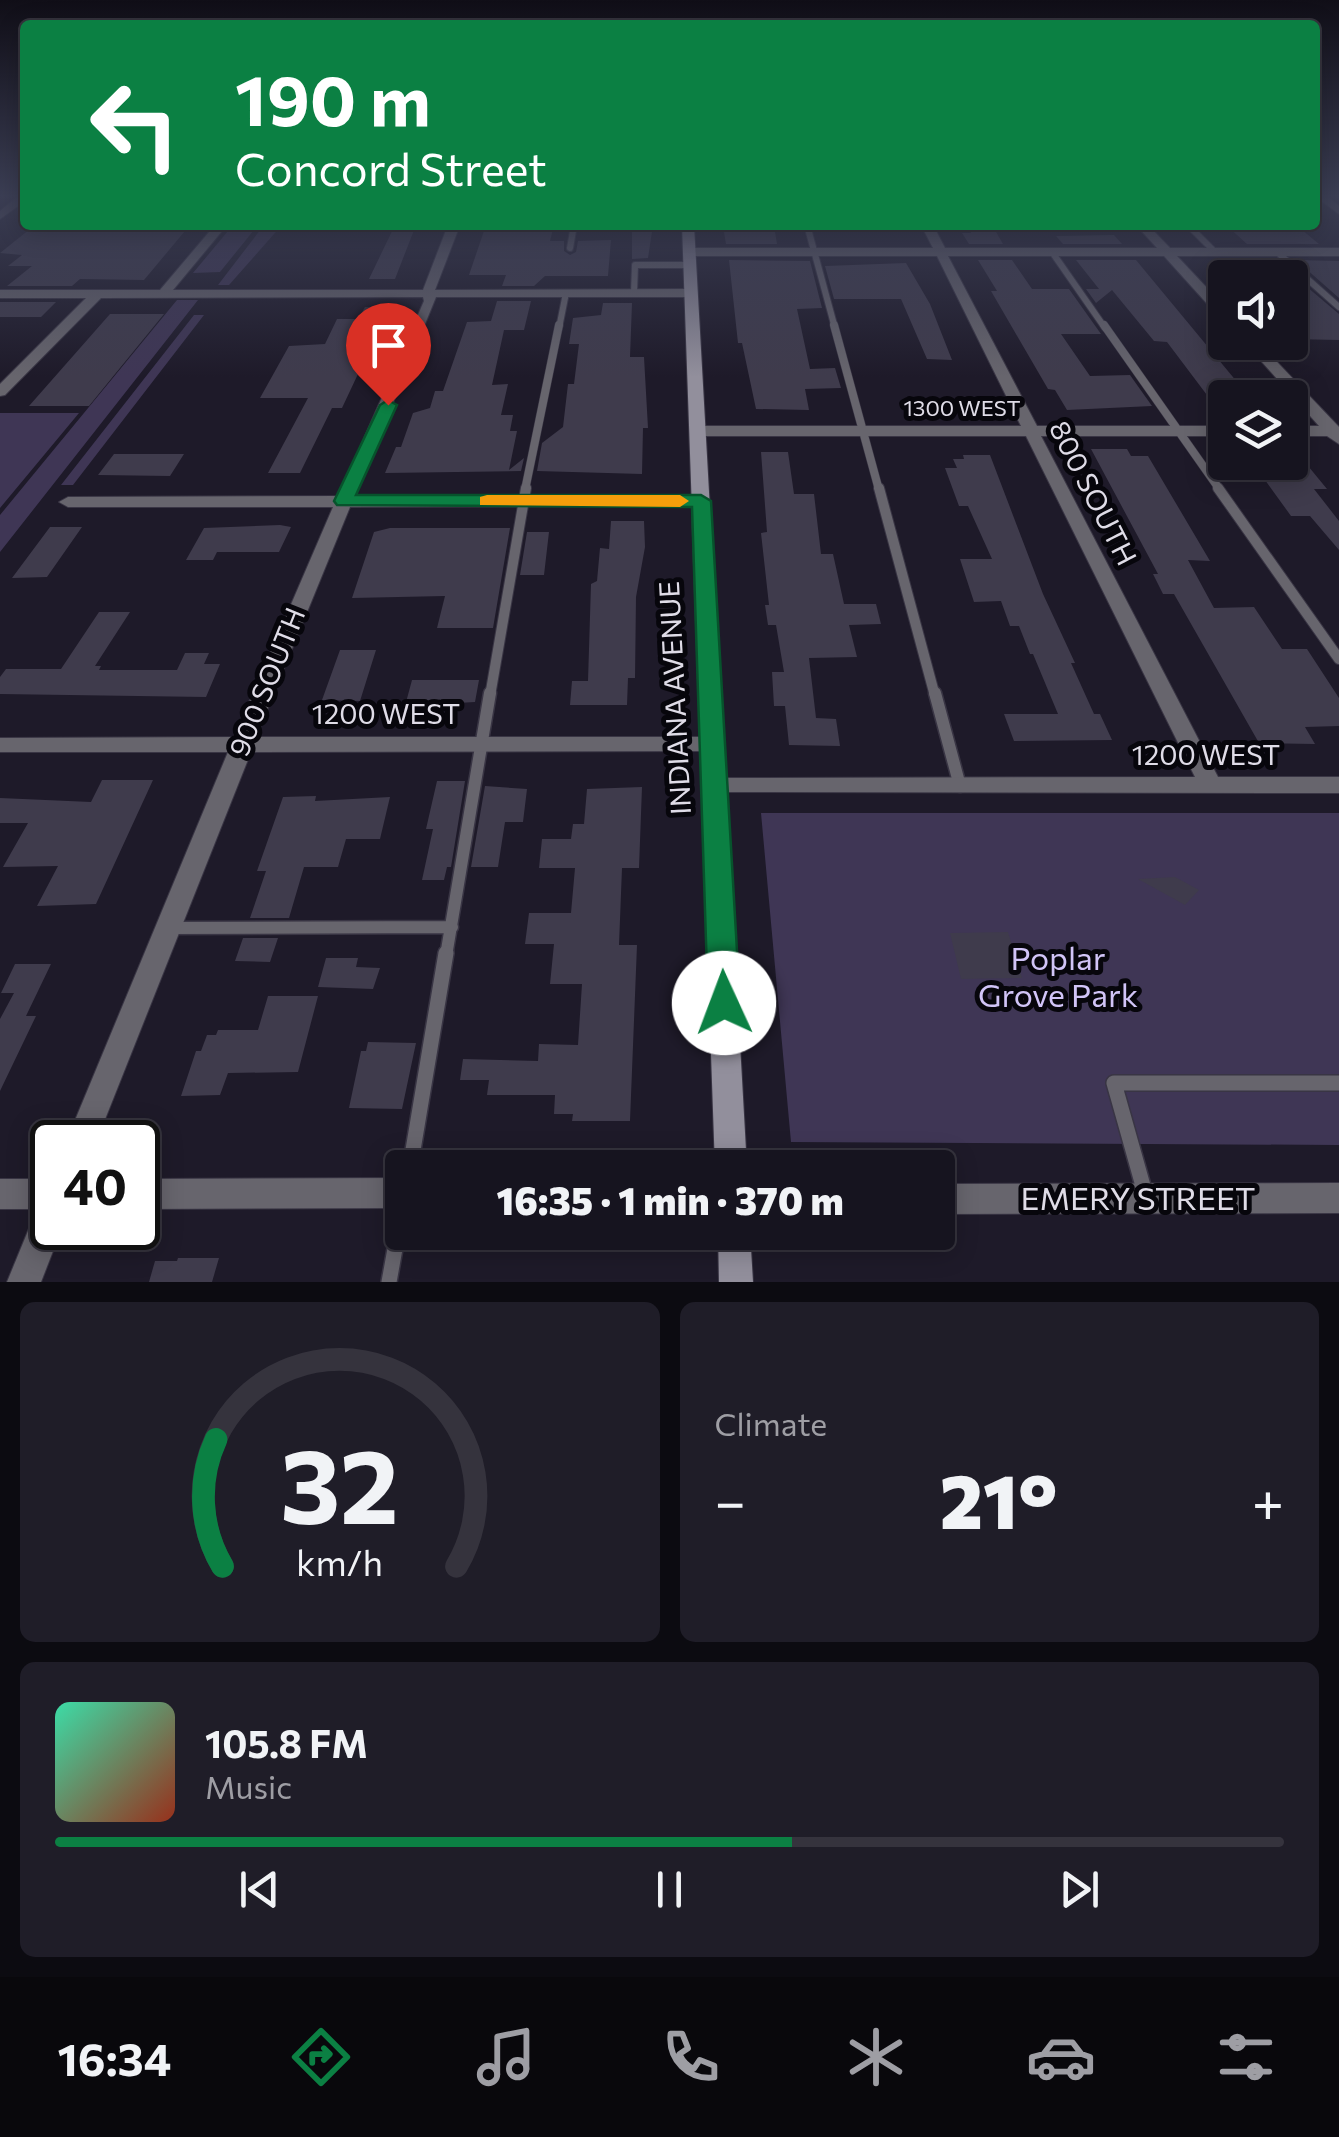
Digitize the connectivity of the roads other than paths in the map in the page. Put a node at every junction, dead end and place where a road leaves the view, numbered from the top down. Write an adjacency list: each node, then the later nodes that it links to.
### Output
1 (194, 257): 16 (street)
2 (441, 257): 10 (street, 900 SOUTH)
3 (729, 257): 9 (street)
4 (816, 257): 22 (lane)
5 (942, 257): 23 (street, 800 SOUTH)
6 (1055, 257): 24 (lane)
7 (1170, 257): 17 (street)
8 (1282, 257): 18 (lane)
9 (690, 259): 12 (lane); 13 (street, INDIANA AVENUE)
10 (430, 293): 11 (street); 16 (street); 28 (street, 900 SOUTH)
11 (566, 293): 12 (street); 29 (lane)
12 (634, 293): 13 (street)
13 (691, 293): 21 (street, INDIANA AVENUE)
14 (0, 294): 15 (street)
15 (98, 294): 16 (street); 20 (street)
16 (162, 294)
17 (1208, 298)
18 (1339, 307)
19 (1267, 360): 27 (street)
20 (0, 392)
21 (698, 431): 22 (street, 1300 WEST); 30 (street, INDIANA AVENUE)
22 (864, 431): 23 (street, 1300 WEST); 39 (lane)
23 (1031, 431): 24 (street, 1300 WEST); 40 (street, 800 SOUTH)
24 (1180, 431): 25 (street, 1300 WEST); 32 (lane)
25 (1208, 431)
26 (1308, 432): 27 (street)
27 (1336, 434)
28 (344, 501): 29 (street); 31 (street); 33 (street, 900 SOUTH)
29 (522, 501): 30 (street); 34 (lane)
30 (701, 501): 35 (street, INDIANA AVENUE)
31 (68, 502)
32 (1339, 659)
33 (242, 744): 34 (street, 1200 WEST); 36 (street, 1200 WEST); 41 (street, 900 SOUTH)
34 (483, 744): 35 (street, 1200 WEST); 42 (lane)
35 (712, 744): 38 (street, INDIANA AVENUE)
36 (0, 745)
37 (1339, 785): 40 (street, 1200 WEST)
38 (714, 786): 39 (street, 1200 WEST); 46 (street, INDIANA AVENUE)
39 (960, 786): 40 (street, 1200 WEST)
40 (1211, 786)
41 (167, 928): 42 (lane); 44 (street, 900 SOUTH)
42 (452, 928): 45 (lane)
43 (1339, 1082): 53 (lane)
44 (90, 1120)
45 (413, 1150)
46 (730, 1150)
47 (385, 1193): 50 (street)
48 (0, 1194): 49 (street)
49 (30, 1194)
50 (160, 1194)
51 (1339, 1198): 53 (street, EMERY STREET)
52 (955, 1199): 53 (street, EMERY STREET)
53 (1146, 1199)
54 (37, 1250): 57 (street)
55 (395, 1250): 58 (lane)
56 (735, 1250): 59 (street)
57 (24, 1282)
58 (389, 1282)
59 (736, 1282)

